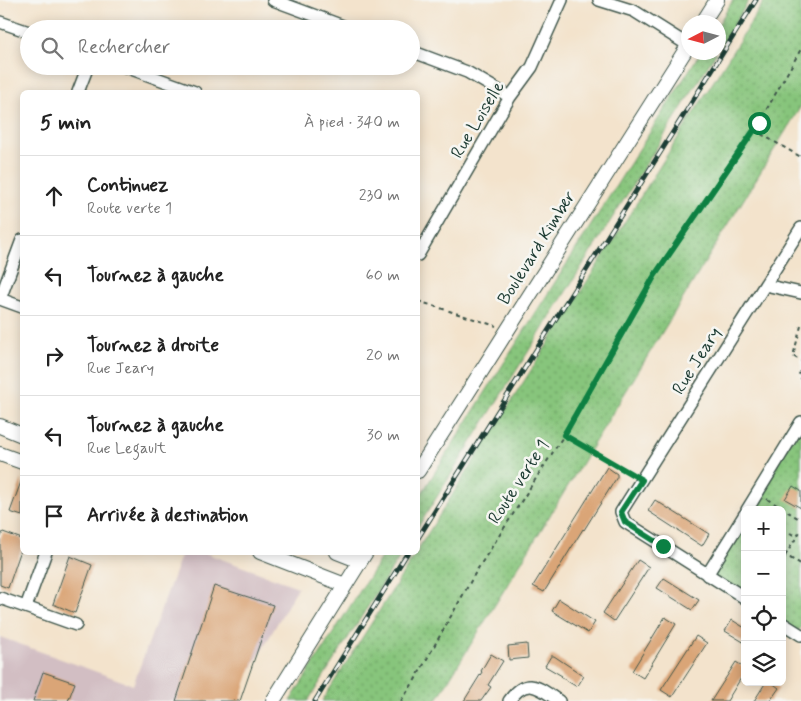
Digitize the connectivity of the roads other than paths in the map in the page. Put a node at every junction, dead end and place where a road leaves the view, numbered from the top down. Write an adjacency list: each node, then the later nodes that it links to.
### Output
1 (273, 0): 6 (street)
2 (562, 0): 16 (street, Rue Loiselle)
3 (599, 0): 9 (street)
4 (717, 0): 5 (street)
5 (707, 15)
6 (327, 20)
7 (0, 22): 8 (street)
8 (20, 29)
9 (681, 41)
10 (420, 54): 16 (street)
11 (681, 56): 29 (street, Boulevard Kimber)
12 (85, 75): 14 (street)
13 (148, 75): 15 (street)
14 (79, 90)
15 (189, 90)
16 (510, 97): 19 (street, Rue Loiselle)
17 (801, 228): 20 (street, Rue Jeary)
18 (20, 245): 22 (street)
19 (420, 252)
20 (765, 285): 21 (street); 35 (street, Rue Jeary)
21 (801, 293)
22 (0, 299): 23 (street)
23 (20, 306)
24 (801, 422): 30 (street)
25 (0, 426): 26 (street)
26 (20, 433)
27 (0, 454): 28 (street)
28 (20, 461)
29 (420, 469)
30 (750, 506)
31 (741, 520): 35 (street)
32 (45, 555): 39 (street)
33 (268, 555): 36 (street)
34 (363, 557): 36 (street)
35 (707, 575): 37 (street)
36 (346, 585): 43 (street)
37 (742, 596)
38 (0, 598): 39 (street)
39 (26, 607): 40 (street)
40 (76, 625)
41 (786, 626): 42 (street)
42 (800, 631)
43 (273, 701)
44 (509, 701): 45 (street)
45 (559, 701)

